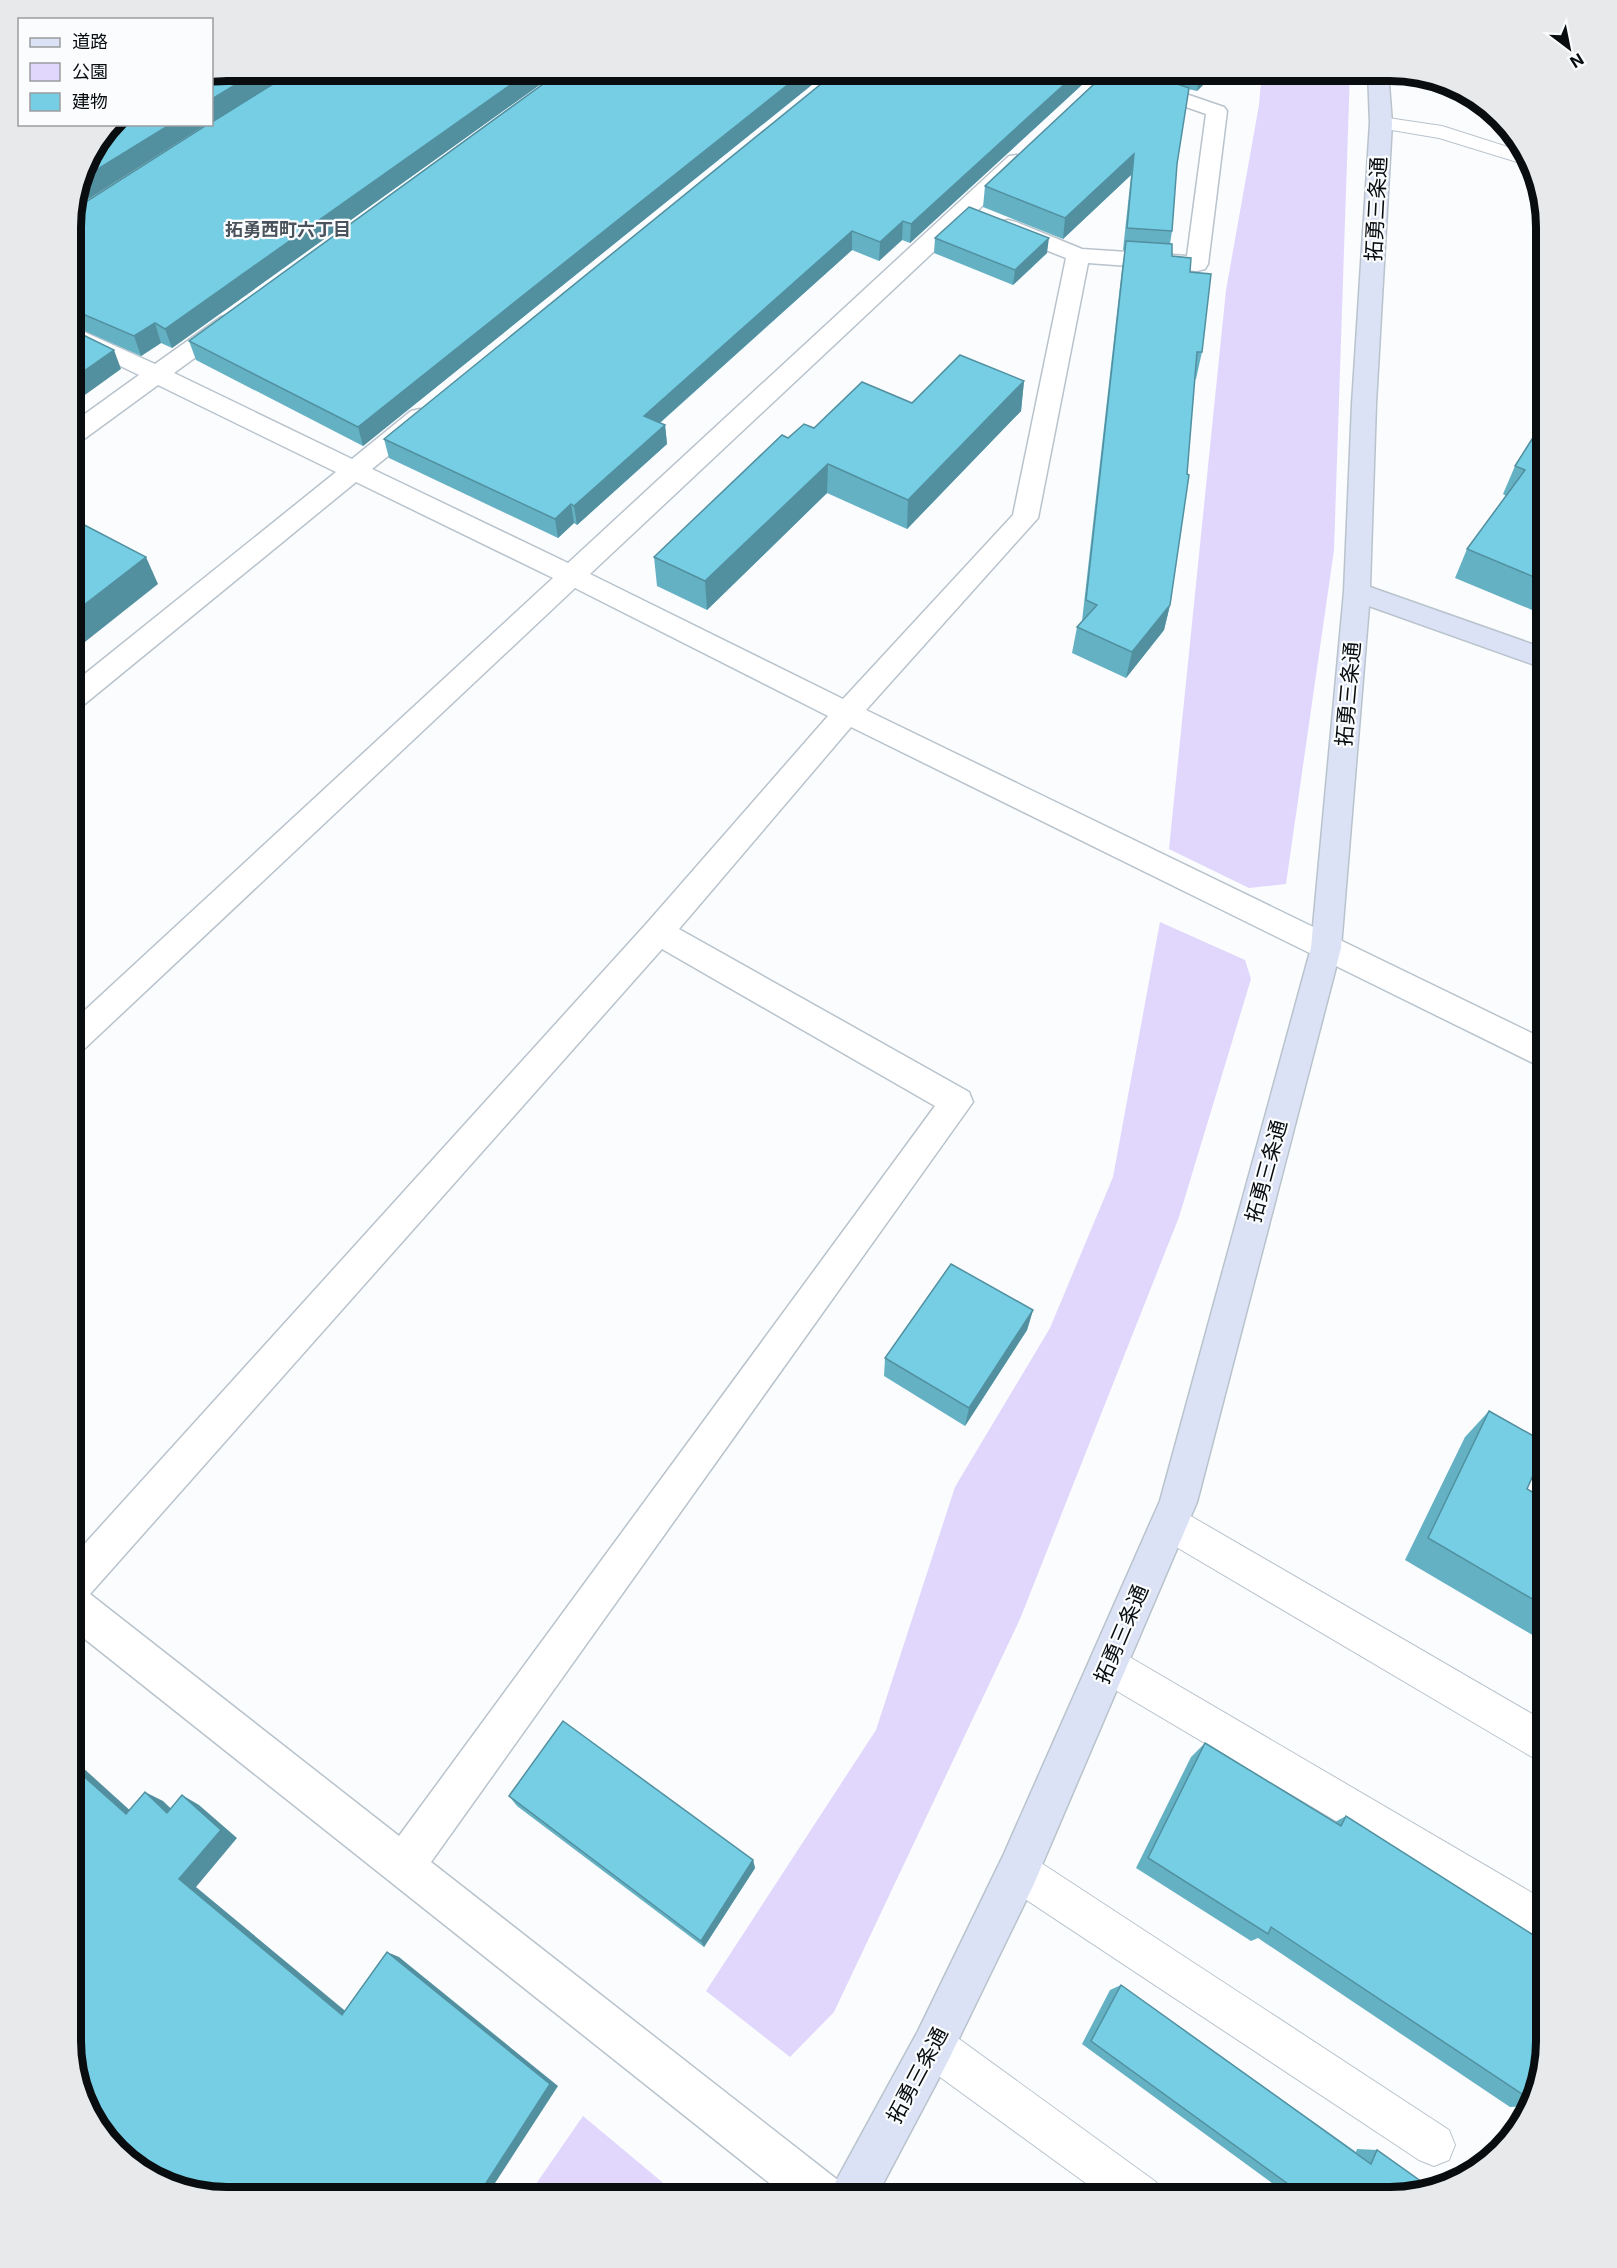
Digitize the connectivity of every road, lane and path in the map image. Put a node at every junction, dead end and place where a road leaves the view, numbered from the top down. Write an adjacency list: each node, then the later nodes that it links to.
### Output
1 (1131, 81): 7 (street)
2 (1378, 81): 3 (street, 拓勇三条通)
3 (1381, 123): 5 (lane); 15 (street, 拓勇三条通)
4 (1033, 145): 6 (street)
5 (1518, 157)
6 (965, 210): 7 (street); 14 (street)
7 (1078, 255): 18 (street)
8 (243, 312): 10 (street)
9 (81, 338): 10 (street)
10 (157, 374): 12 (street); 13 (street)
11 (437, 403): 13 (street)
12 (81, 429)
13 (354, 471): 14 (street); 17 (street)
14 (570, 575): 18 (street); 21 (street)
15 (1357, 592): 16 (street); 20 (street, 拓勇三条通)
16 (1536, 655)
17 (81, 692)
18 (847, 714): 19 (street); 20 (street)
19 (658, 932): 24 (street); 28 (street)
20 (1326, 948): 22 (street); 23 (street, 拓勇三条通)
21 (81, 1033)
22 (1536, 1050)
23 (1169, 1523): 26 (street, 拓勇三条通); 27 (lane)
24 (81, 1576)
25 (81, 1612): 28 (street)
26 (1108, 1665): 29 (street, 拓勇三条通); 30 (lane)
27 (1536, 1737)
28 (402, 1867): 33 (street)
29 (1018, 1871): 31 (street, 拓勇三条通); 32 (lane)
30 (1536, 1917)
31 (933, 2046): 34 (street, 拓勇三条通); 35 (lane)
32 (1434, 2145)
33 (809, 2187)
34 (857, 2187)
35 (1126, 2187)

